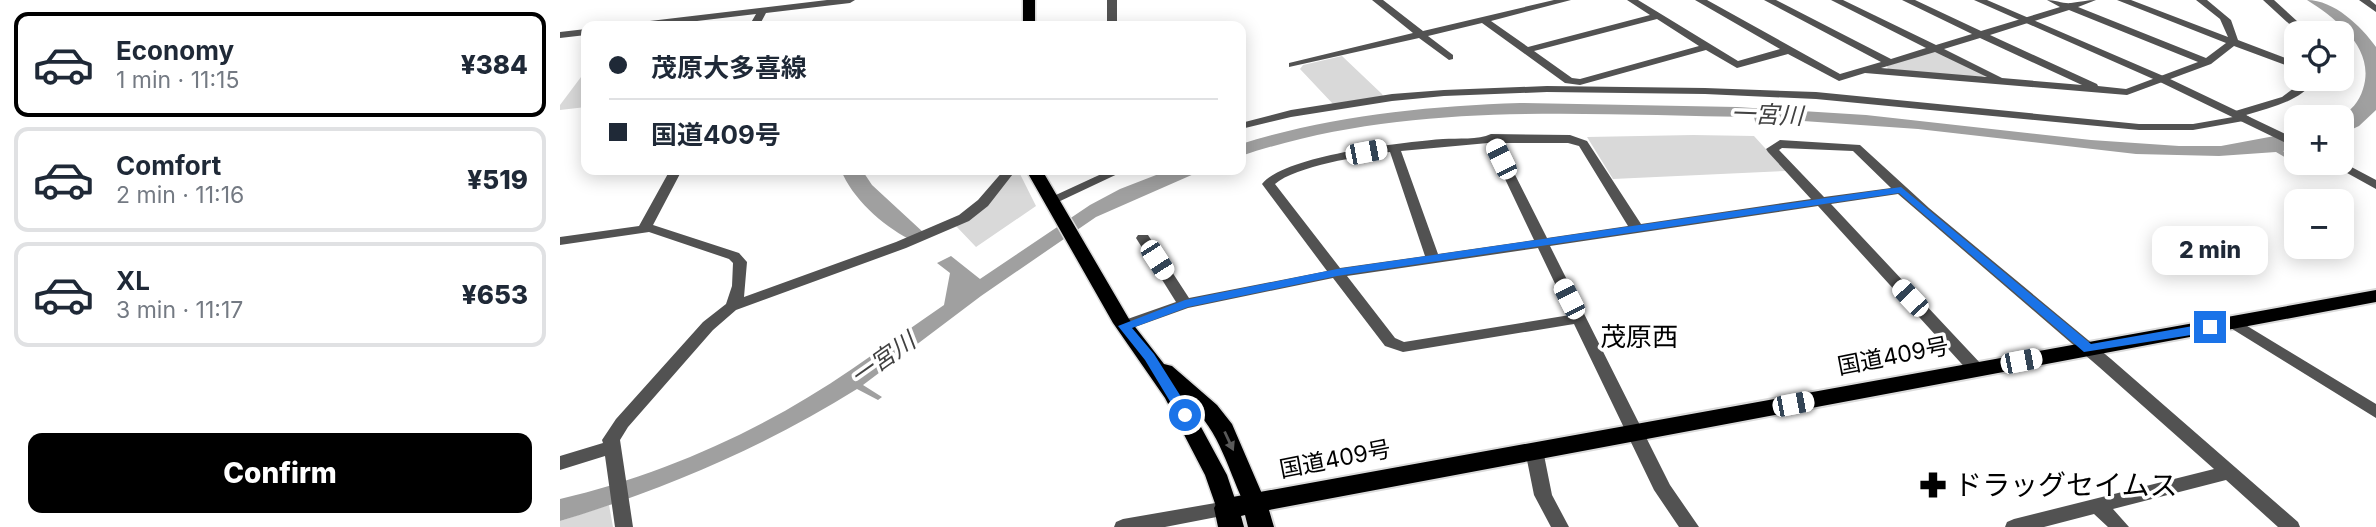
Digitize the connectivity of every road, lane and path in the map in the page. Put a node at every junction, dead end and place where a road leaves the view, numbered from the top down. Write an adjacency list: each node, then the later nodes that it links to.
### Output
1 (850, 0): 20 (street)
2 (1029, 0): 26 (main road)
3 (1112, 0): 27 (street)
4 (1377, 0): 32 (street)
5 (1566, 0): 22 (street)
6 (1632, 0): 21 (street)
7 (1769, 0): 40 (street)
8 (1836, 0): 35 (street)
9 (1907, 0): 30 (street)
10 (1979, 0): 23 (street)
11 (2052, 0): 18 (street)
12 (2091, 0): 18 (street)
13 (2122, 0): 33 (street)
14 (2201, 0): 33 (street)
15 (2268, 0): 28 (street)
16 (2364, 0): 19 (street)
17 (1704, 1): 37 (street)
18 (2068, 7): 23 (street); 41 (street)
19 (2376, 9)
20 (762, 10): 24 (street); 25 (street)
21 (1659, 16): 34 (street); 36 (street)
22 (1484, 20): 32 (street); 36 (street)
23 (2026, 20): 30 (street); 44 (street)
24 (673, 21)
25 (756, 21)
26 (1028, 21)
27 (1112, 21)
28 (2292, 21)
29 (581, 33): 31 (street)
30 (1980, 34): 35 (street); 46 (street)
31 (560, 35)
32 (1421, 35): 38 (street); 42 (street)
33 (2233, 42): 39 (street); 41 (street)
34 (1709, 46): 36 (street); 37 (street)
35 (1935, 48): 40 (street); 45 (street)
36 (1526, 50)
37 (1789, 50): 43 (street)
38 (1449, 57)
39 (2284, 61)
40 (1889, 62): 43 (street)
41 (2207, 62): 44 (street)
42 (1293, 65)
43 (1864, 70): 45 (street)
44 (2164, 80): 46 (street); 48 (street)
45 (2004, 82): 46 (street)
46 (2104, 90)
47 (2301, 91): 48 (street)
48 (2240, 116): 49 (street); 51 (street)
49 (1246, 125)
50 (1491, 138): 52 (street); 63 (street); 66 (street)
51 (2284, 138)
52 (1394, 147): 67 (street); 68 (street)
53 (2354, 173): 58 (street)
54 (673, 175): 62 (street)
55 (1006, 175): 71 (street)
56 (1038, 175): 60 (main road)
57 (1109, 175): 60 (street)
58 (2376, 185)
59 (1901, 190): 61 (street); 61 (street); 75 (street)
60 (1052, 202): 74 (main road)
61 (1822, 202): 63 (street); 77 (street)
62 (644, 228): 65 (street); 71 (street)
63 (1637, 229): 66 (street)
64 (1143, 238): 70 (street)
65 (560, 242)
66 (1541, 242): 67 (street); 72 (street)
67 (1433, 258): 68 (street)
68 (1337, 273): 70 (street); 72 (street)
69 (2376, 296): 73 (highway, 国道409号)
70 (1185, 304): 74 (street)
71 (731, 307): 80 (street)
72 (1579, 318): 79 (street)
73 (2234, 323): 75 (highway, 国道409号); 78 (street)
74 (1124, 326): 76 (main road)
75 (2089, 349): 77 (highway, 国道409号); 83 (street)
76 (1149, 357): 85 (main road, one-way to 85); 86 (main road)
77 (1976, 369): 79 (highway, 国道409号)
78 (2376, 412)
79 (1636, 433): 81 (highway, 国道409号); 90 (street)
80 (612, 448): 82 (street); 87 (street)
81 (1534, 450): 85 (highway, 国道409号); 89 (street)
82 (560, 463)
83 (2229, 472): 84 (street); 93 (street)
84 (2098, 506): 91 (street); 92 (street)
85 (1258, 515): 86 (highway, 国道409号)
86 (1229, 517): 88 (street)
87 (624, 527)
88 (1123, 527)
89 (1560, 527)
90 (1690, 527)
91 (2014, 527)
92 (2120, 527)
93 (2291, 527)

